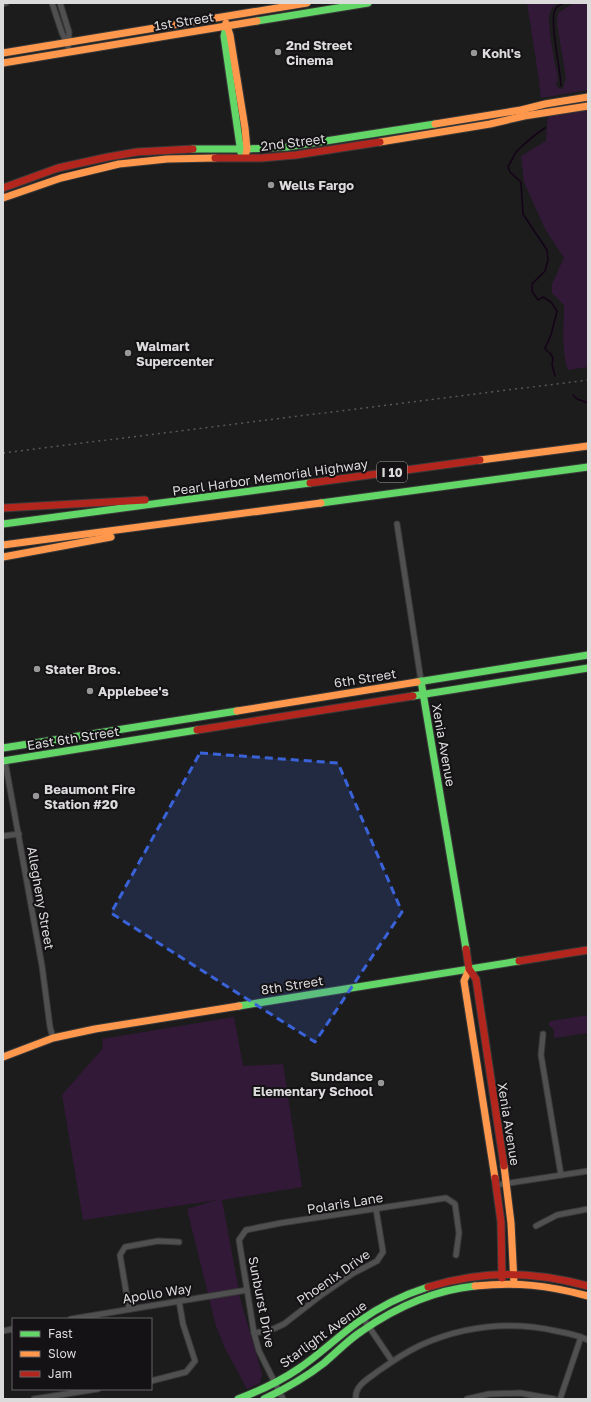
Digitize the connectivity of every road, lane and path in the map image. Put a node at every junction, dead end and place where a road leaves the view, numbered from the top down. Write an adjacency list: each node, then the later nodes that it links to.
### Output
1 (6, 3): 6 (street)
2 (52, 3): 9 (street)
3 (60, 3): 9 (street)
4 (307, 3): 7 (main road, 1st Street)
5 (367, 3): 8 (main road, 1st Street)
6 (3, 4)
7 (224, 16): 8 (main road); 9 (main road, 1st Street)
8 (226, 26): 10 (main road, 1st Street); 15 (main road)
9 (67, 43): 10 (street); 11 (main road)
10 (68, 52): 12 (main road, 1st Street)
11 (3, 53)
12 (3, 63)
13 (588, 97): 15 (main road, 2nd Street)
14 (588, 106): 17 (main road, 2nd Street)
15 (243, 149): 16 (main road, 2nd Street); 17 (main road)
16 (137, 152): 18 (main road); 19 (main road, 2nd Street)
17 (243, 158): 18 (main road, 2nd Street)
18 (86, 171): 22 (main road, 2nd Street)
19 (41, 174): 20 (main road, 2nd Street); 21 (main road)
20 (3, 188)
21 (3, 192)
22 (3, 198)
23 (588, 446): 25 (main road, Pearl Harbor Memorial Highway / I 10)
24 (588, 467): 27 (main road, I 10)
25 (196, 499): 26 (main road); 28 (main road, Pearl Harbor Memorial Highway / I 10)
26 (3, 508)
27 (203, 519): 30 (main road, I 10); 31 (main road)
28 (3, 524)
29 (397, 524): 34 (street, Xenia Avenue)
30 (3, 545)
31 (3, 558)
32 (588, 655): 34 (main road, 6th Street)
33 (588, 668): 35 (main road, 6th Street)
34 (421, 681): 35 (main road, Xenia Avenue); 36 (main road, 6th Street)
35 (423, 695): 37 (main road, 6th Street); 43 (main road, Xenia Avenue)
36 (146, 725): 38 (main road, East 6th Street)
37 (146, 738): 39 (main road, East 6th Street)
38 (3, 748)
39 (4, 761): 40 (street, Allegheny Street)
40 (19, 834): 41 (street); 45 (street, Allegheny Street)
41 (3, 836)
42 (588, 950): 43 (main road, 8th Street)
43 (469, 969): 45 (main road, 8th Street); 49 (main road, Xenia Avenue); 50 (main road, Xenia Avenue)
44 (543, 1034): 48 (street)
45 (53, 1038): 46 (main road, 8th Street)
46 (3, 1057)
47 (588, 1171): 48 (street)
48 (561, 1175): 49 (street)
49 (506, 1183): 50 (street); 58 (main road, Xenia Avenue)
50 (496, 1185): 57 (main road, Xenia Avenue)
51 (376, 1209): 54 (street, Polaris Lane); 56 (street, Polaris Lane); 69 (street, Phoenix Drive)
52 (588, 1209): 53 (street)
53 (536, 1226)
54 (246, 1230): 62 (street, Sunburst Drive)
55 (179, 1242): 65 (street)
56 (456, 1255)
57 (502, 1274): 58 (main road, Starlight Avenue); 59 (main road, Xenia Avenue); 67 (main road, Starlight Avenue)
58 (513, 1275): 60 (main road, Xenia Avenue); 61 (main road, Starlight Avenue)
59 (502, 1284): 60 (main road, Starlight Avenue); 68 (main road, Starlight Avenue)
60 (514, 1284): 63 (main road, Starlight Avenue)
61 (588, 1286)
62 (247, 1290): 64 (street, Apollo Way); 69 (street, Sunburst Drive)
63 (588, 1296)
64 (179, 1301): 65 (street, Apollo Way); 73 (street)
65 (130, 1309): 66 (street, Apollo Way)
66 (77, 1318)
67 (363, 1318): 68 (street); 74 (main road, Starlight Avenue)
68 (369, 1326): 72 (street); 76 (main road, Starlight Avenue)
69 (254, 1333): 74 (street, Sunburst Drive)
70 (581, 1337): 71 (street); 72 (street); 86 (street)
71 (588, 1340)
72 (392, 1362): 77 (street)
73 (152, 1381)
74 (276, 1383): 76 (street, Sunburst Drive); 81 (main road, Starlight Avenue)
75 (92, 1390): 79 (street)
76 (280, 1392): 82 (main road, Starlight Avenue); 83 (street, Sunburst Drive)
77 (356, 1397)
78 (490, 1397): 84 (street); 85 (street)
79 (45, 1398): 80 (street)
80 (34, 1399)
81 (238, 1399)
82 (264, 1399)
83 (283, 1399)
84 (466, 1399)
85 (554, 1399)
86 (560, 1399)

